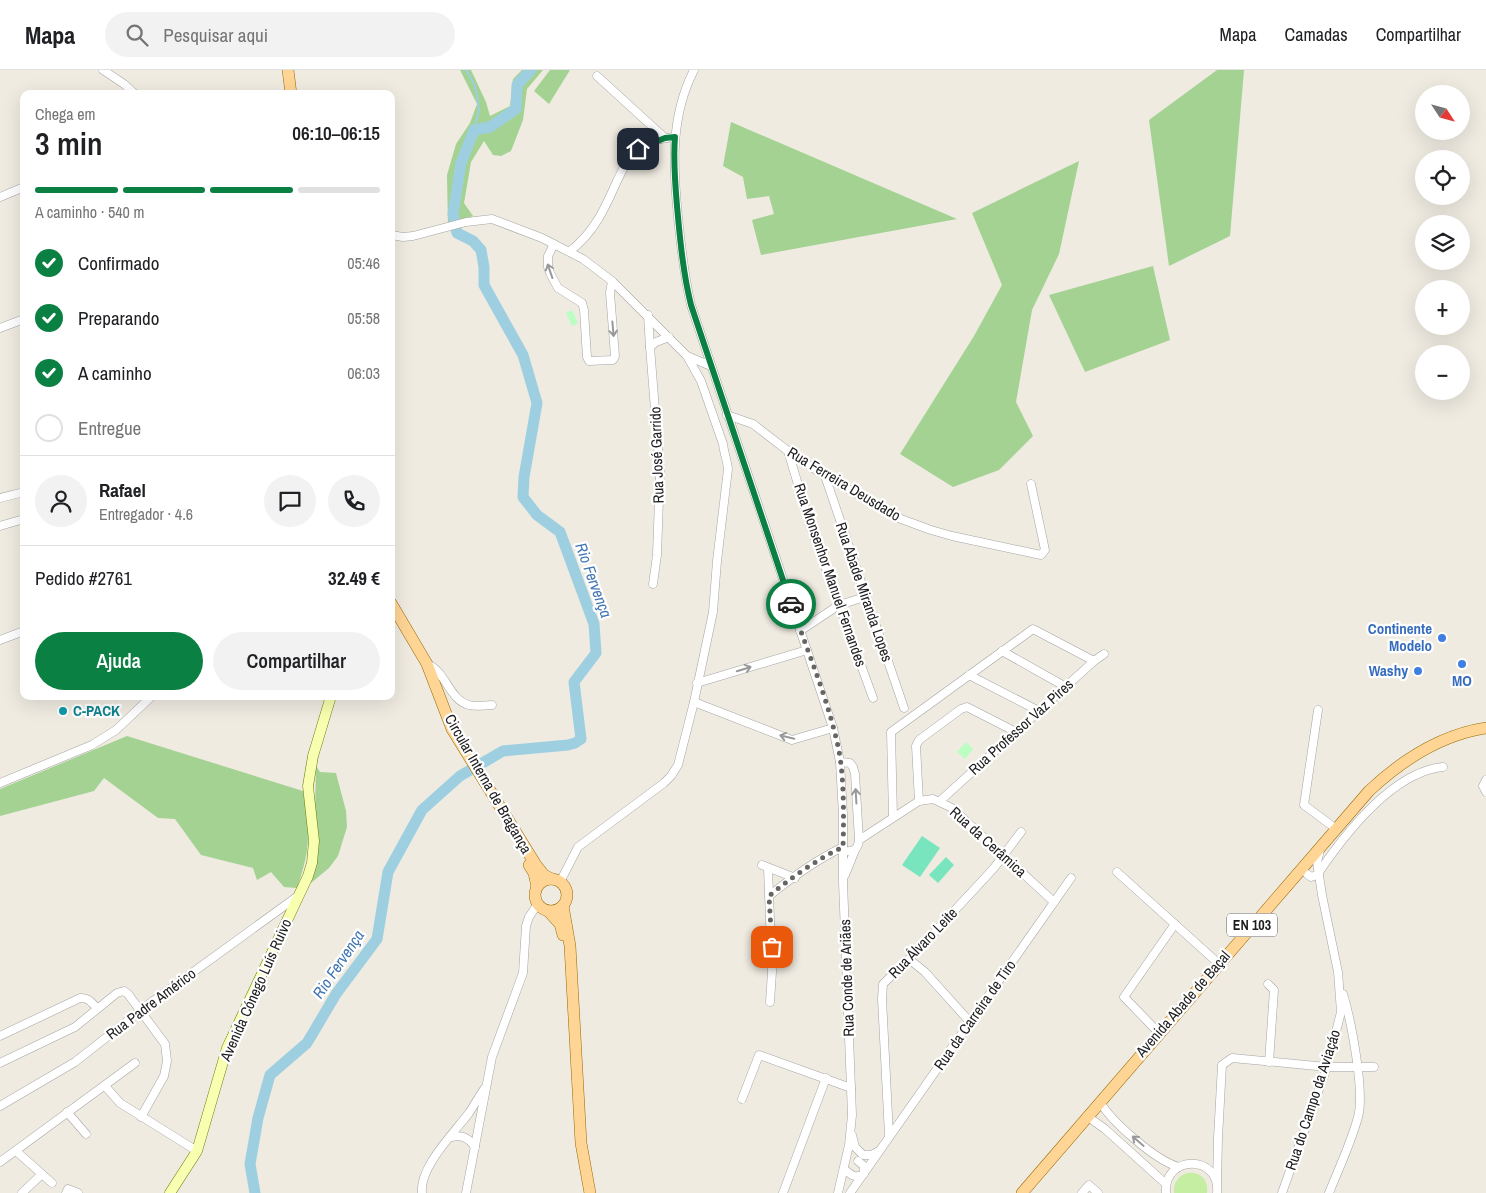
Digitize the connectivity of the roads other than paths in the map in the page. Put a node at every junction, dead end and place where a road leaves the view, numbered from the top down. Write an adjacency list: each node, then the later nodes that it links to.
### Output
1 (103, 70): 6 (street)
2 (284, 70): 7 (main road)
3 (288, 70): 8 (main road)
4 (694, 70): 9 (street, Rua Conde de Ariães)
5 (597, 76): 10 (street)
6 (131, 90)
7 (286, 90)
8 (290, 90)
9 (675, 137): 10 (street); 23 (street, Rua Conde de Ariães)
10 (665, 138): 15 (street)
11 (20, 189): 12 (street)
12 (0, 197)
13 (395, 235): 14 (street)
14 (554, 244): 15 (street); 16 (street, one-way to 14)
15 (570, 251): 16 (street)
16 (612, 281): 17 (street)
17 (648, 315): 20 (street); 21 (street, Rua José Garrido)
18 (20, 320): 19 (street)
19 (0, 328)
20 (668, 337): 21 (street); 22 (street)
21 (650, 347): 38 (street, Rua José Garrido)
22 (687, 356): 23 (street); 25 (street)
23 (711, 366): 24 (street, Rua Conde de Ariães)
24 (715, 378): 25 (street); 26 (street, Rua Conde de Ariães)
25 (701, 381): 28 (street)
26 (727, 415): 27 (street, Rua Conde de Ariães); 29 (street, Rua Ferreira Deusdado)
27 (735, 440): 28 (street); 30 (street, Rua Conde de Ariães)
28 (723, 444): 31 (street)
29 (788, 451): 32 (street, Rua Ferreira Deusdado); 40 (street, Rua Monsenhor Manuel Fernandes)
30 (740, 454): 31 (street); 43 (street, Rua Conde de Ariães)
31 (728, 460): 52 (street)
32 (825, 476): 33 (street, Rua Ferreira Deusdado); 39 (street, Rua Abade Miranda Lopes)
33 (1031, 484)
34 (20, 493): 35 (street)
35 (0, 498)
36 (20, 521): 37 (street)
37 (0, 526)
38 (653, 584)
39 (865, 596): 40 (street); 59 (street, Rua Abade Miranda Lopes)
40 (839, 605): 43 (street); 54 (street, Rua Monsenhor Manuel Fernandes)
41 (395, 610): 50 (main road, Circular Interna de Bragança)
42 (395, 621): 66 (main road, Circular Interna de Bragança)
43 (800, 631): 46 (street, Rua Conde de Ariães)
44 (20, 632): 45 (street)
45 (0, 640)
46 (807, 650): 52 (street, one-way to 46); 62 (street, Rua Conde de Ariães)
47 (1002, 652): 49 (street); 51 (street); 53 (street)
48 (1104, 654): 49 (street, Rua Professor Vaz Pires)
49 (1094, 661): 53 (street, Rua Professor Vaz Pires)
50 (427, 664): 58 (street); 66 (main road, Circular Interna de Bragança)
51 (969, 676): 61 (street); 76 (street)
52 (698, 683): 57 (street)
53 (1066, 687): 61 (street, Rua Professor Vaz Pires)
54 (874, 698)
55 (147, 700): 71 (street)
56 (330, 700): 96 (street, Avenida Cónego Luís Ruivo)
57 (694, 702): 62 (street, one-way to 57); 90 (street)
58 (492, 705)
59 (904, 708)
60 (1318, 710): 77 (street)
61 (1039, 711): 64 (street, Rua Professor Vaz Pires)
62 (833, 728): 68 (street, Rua Conde de Ariães)
63 (1486, 728): 67 (main road, Avenida Abade de Baçal / EN 103)
64 (1016, 732): 73 (street); 74 (street, Rua Professor Vaz Pires)
65 (1486, 735): 67 (main road, Avenida Abade de Baçal / EN 103)
66 (457, 741): 75 (main road, Circular Interna de Bragança)
67 (1412, 756): 77 (main road, Avenida Abade de Baçal / EN 103)
68 (840, 762): 79 (street, Rua Conde de Ariães); 80 (street, one-way to 68)
69 (1443, 768): 86 (street)
70 (1486, 780): 72 (street)
71 (0, 783)
72 (1486, 792)
73 (919, 801): 74 (street, Rua da Cerâmica); 76 (street)
74 (940, 801): 84 (street, Rua da Cerâmica)
75 (494, 802): 90 (main road, Circular Interna de Bragança); 93 (main road, Circular Interna de Bragança)
76 (892, 817): 80 (street)
77 (1335, 828): 81 (main road, Avenida Abade de Baçal / EN 103)
78 (1022, 832): 84 (street, Rua Álvaro Leite)
79 (844, 833): 80 (street); 82 (street, Rua Conde de Ariães)
80 (856, 839): 82 (street); 83 (street)
81 (1324, 841): 85 (main road, Avenida Abade de Baçal / EN 103); 86 (street, Rua do Campo da Aviaçáo)
82 (843, 847): 83 (street); 88 (street); 92 (street, Rua Conde de Ariães)
83 (855, 850): 92 (street)
84 (1004, 856): 98 (street, Rua da Cerâmica); 103 (street, Rua Álvaro Leite)
85 (1306, 868): 86 (street); 86 (street); 91 (street); 94 (main road, Avenida Abade de Baçal / EN 103)
86 (1319, 870): 95 (street, Rua do Campo da Aviaçáo)
87 (1117, 872): 102 (street)
88 (795, 878): 97 (street); 97 (street)
89 (1071, 878): 98 (street, Rua da Carreira de Tiro)
90 (556, 881): 93 (main road); 100 (main road)
91 (1313, 881): 94 (street); 95 (street)
92 (843, 882): 122 (street, Rua Conde de Ariães)
93 (537, 887): 99 (main road)
94 (1284, 887): 104 (main road, Avenida Abade de Baçal / EN 103)
95 (1322, 891): 105 (street, Rua do Campo da Aviaçáo)
96 (298, 896): 109 (street, Rua Padre Américo); 136 (street, Avenida Cónego Luís Ruivo)
97 (769, 896): 107 (street)
98 (1054, 902): 110 (street, Rua da Carreira de Tiro)
99 (537, 905): 101 (main road); 121 (street)
100 (563, 906): 101 (main road); 155 (main road)
101 (549, 912): 154 (main road)
102 (1175, 924): 104 (street); 111 (street)
103 (909, 959): 110 (street); 131 (street, Rua Álvaro Leite)
104 (1218, 963): 111 (main road, Avenida Abade de Baçal / EN 103)
105 (1338, 981): 116 (street, Rua do Campo da Aviaçáo); 117 (street)
106 (1268, 984): 114 (street)
107 (770, 1002)
108 (97, 1008): 109 (street); 112 (street); 115 (street)
109 (139, 1011): 125 (street, Rua Padre Américo); 128 (street)
110 (970, 1022): 131 (street, Rua da Carreira de Tiro)
111 (1159, 1033): 124 (main road, Avenida Abade de Baçal / EN 103)
112 (0, 1036)
113 (135, 1062): 120 (street)
114 (1270, 1062): 116 (street); 133 (street)
115 (0, 1063)
116 (1327, 1067): 117 (street); 164 (street, Rua do Campo da Aviaçáo)
117 (1356, 1067): 118 (street); 165 (street)
118 (1374, 1067)
119 (826, 1078): 122 (street); 123 (street); 156 (street)
120 (104, 1086): 126 (street); 128 (street)
121 (486, 1086): 132 (street); 134 (street)
122 (851, 1088): 129 (street, Rua Conde de Ariães)
123 (742, 1098)
124 (1100, 1102): 127 (main road, Avenida Abade de Baçal / EN 103); 141 (street, one-way to 124)
125 (0, 1106)
126 (67, 1112): 130 (street); 135 (street)
127 (1087, 1116): 147 (street); 159 (main road, Avenida Abade de Baçal / EN 103)
128 (141, 1117): 136 (street)
129 (851, 1132): 137 (street); 140 (street, Rua Conde de Ariães)
130 (86, 1134)
131 (889, 1135): 137 (street, Rua da Carreira de Tiro)
132 (451, 1137): 134 (street); 152 (street)
133 (1218, 1138): 142 (street); 146 (street)
134 (475, 1147): 153 (street)
135 (16, 1151): 139 (street); 143 (street)
136 (197, 1151): 151 (street, Avenida Cónego Luís Ruivo)
137 (875, 1153): 138 (street); 144 (street, Rua da Carreira de Tiro)
138 (858, 1161): 140 (street); 144 (street)
139 (0, 1162)
140 (844, 1166): 144 (street); 157 (street, Rua Conde de Ariães)
141 (1179, 1167): 142 (street); 147 (street)
142 (1206, 1167): 146 (street)
143 (42, 1174): 145 (street); 149 (street)
144 (864, 1174): 158 (street, Rua da Carreira de Tiro)
145 (52, 1183)
146 (1217, 1183): 163 (street)
147 (1166, 1184): 162 (street)
148 (67, 1191): 150 (street)
149 (22, 1193)
150 (78, 1193)
151 (170, 1193)
152 (422, 1193)
153 (466, 1193)
154 (586, 1193)
155 (590, 1193)
156 (784, 1193)
157 (838, 1193)
158 (850, 1193)
159 (1022, 1193)
160 (1082, 1193): 161 (street)
161 (1098, 1193)
162 (1166, 1193)
163 (1217, 1193)
164 (1282, 1193)
165 (1329, 1193)

